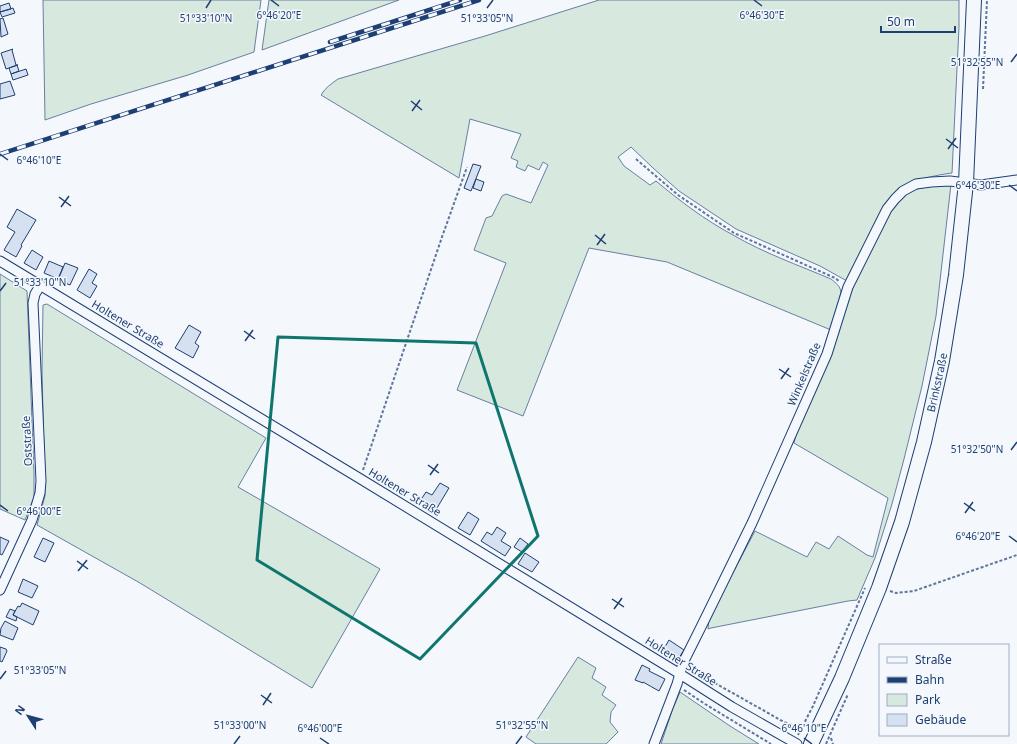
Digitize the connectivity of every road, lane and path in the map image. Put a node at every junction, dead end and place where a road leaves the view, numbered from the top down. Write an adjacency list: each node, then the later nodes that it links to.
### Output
1 (974, 0): 5 (main road, Brinkstraße)
2 (636, 159): 8 (path)
3 (467, 167): 9 (path)
4 (1017, 180): 5 (street, Winkelstraße)
5 (966, 184): 8 (street, Winkelstraße); 17 (main road, Brinkstraße)
6 (0, 262): 7 (street, Holtener Straße)
7 (40, 286): 9 (street, Holtener Straße); 12 (street, Oststraße)
8 (848, 287): 14 (street, Winkelstraße)
9 (359, 478): 14 (street, Holtener Straße)
10 (1017, 555): 13 (path)
11 (867, 584): 16 (path)
12 (0, 590)
13 (890, 591)
14 (680, 674): 19 (street, Holtener Straße); 20 (street, Winkelstraße)
15 (703, 677): 16 (path)
16 (803, 724): 17 (path); 19 (path)
17 (817, 730): 18 (path); 21 (main road, Brinkstraße)
18 (830, 737): 22 (path); 23 (path)
19 (796, 743)
20 (654, 744)
21 (811, 744)
22 (826, 744)
23 (833, 744)

